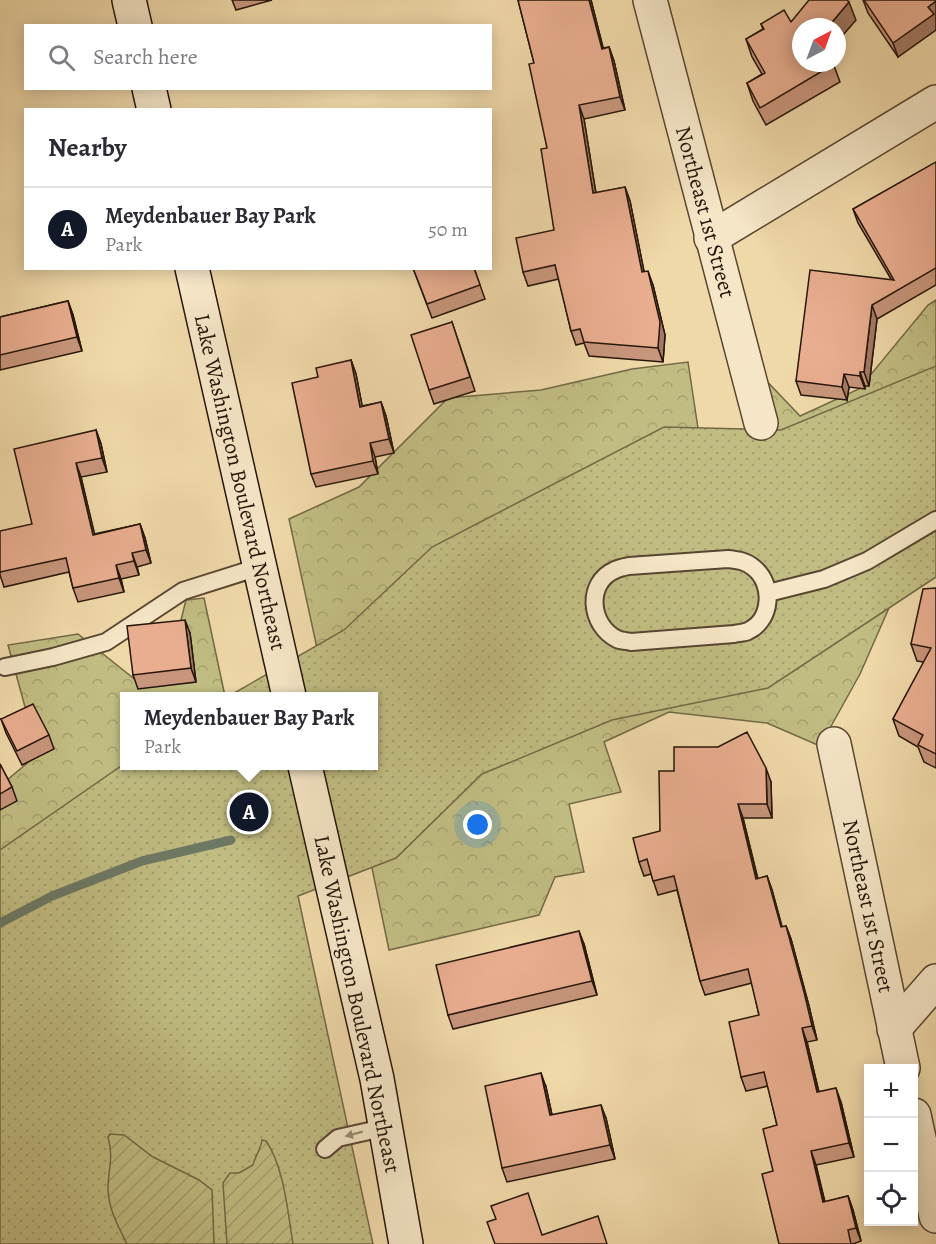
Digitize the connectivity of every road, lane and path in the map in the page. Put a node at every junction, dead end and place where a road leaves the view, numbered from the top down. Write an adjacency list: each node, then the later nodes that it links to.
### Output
1 (129, 0): 3 (street)
2 (650, 0): 7 (street, Northeast 1st Street)
3 (135, 24)
4 (149, 90): 6 (street)
5 (936, 102): 7 (street)
6 (154, 108)
7 (711, 238): 9 (street, Northeast 1st Street)
8 (192, 270): 11 (street, Lake Washington Boulevard Northeast)
9 (761, 423)
10 (936, 520): 12 (lane)
11 (259, 567): 13 (lane); 14 (street, Lake Washington Boulevard Northeast)
12 (768, 593): 12 (lane)
13 (4, 667)
14 (288, 692)
15 (834, 744): 18 (street, Northeast 1st Street)
16 (306, 770): 21 (street, Lake Washington Boulevard Northeast)
17 (936, 981): 18 (street)
18 (894, 1029): 19 (street, Northeast 1st Street)
19 (902, 1064)
20 (915, 1118): 23 (street)
21 (387, 1127): 22 (lane, one-way to 22); 24 (street, Lake Washington Boulevard Northeast)
22 (325, 1149)
23 (936, 1216)
24 (406, 1244)

